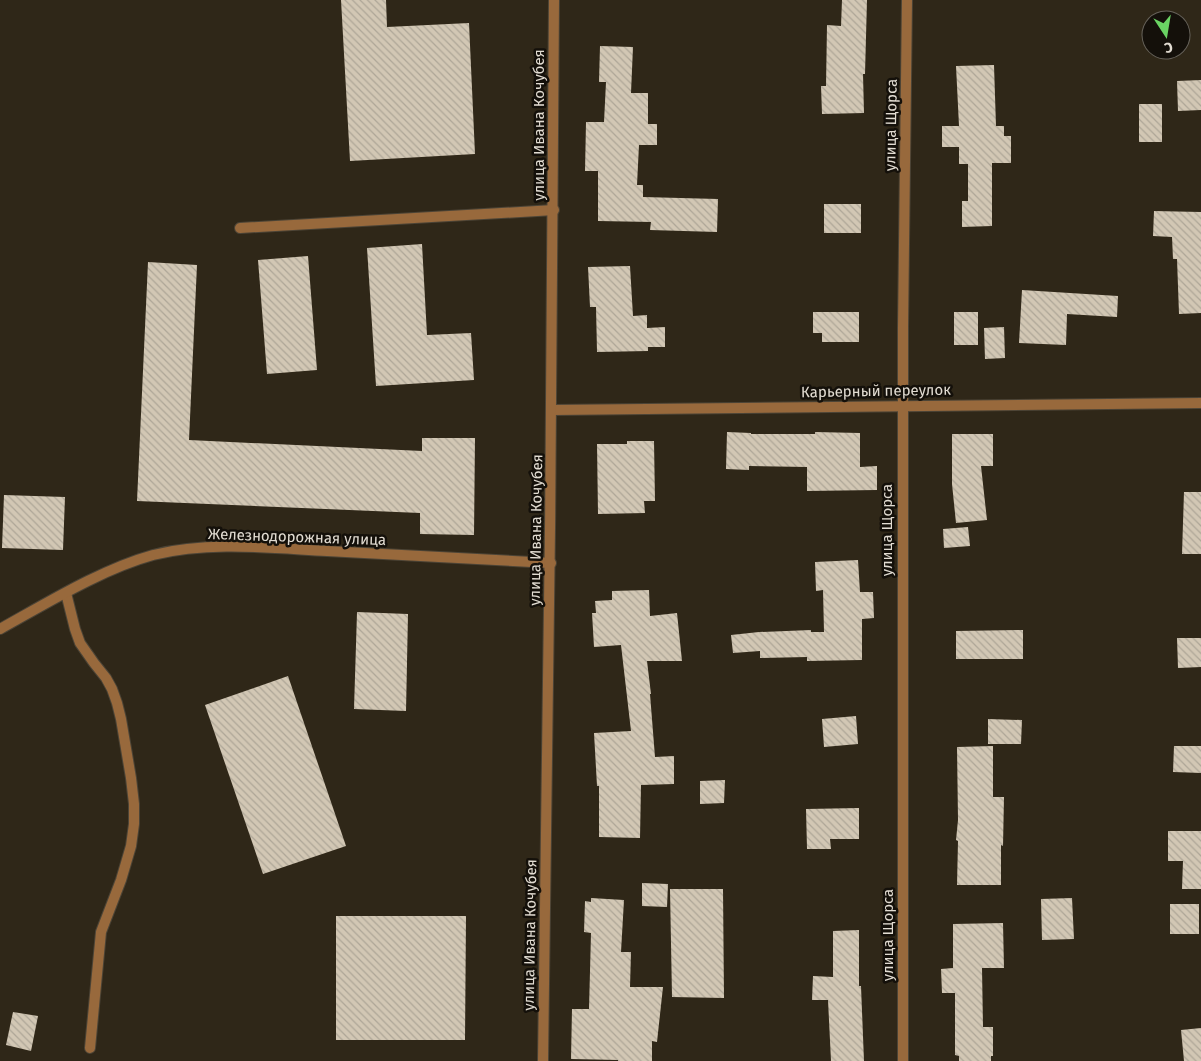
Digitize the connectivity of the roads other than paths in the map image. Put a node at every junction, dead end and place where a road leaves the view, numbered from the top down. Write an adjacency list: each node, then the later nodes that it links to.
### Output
1 (554, 0): 3 (street, улица Ивана Кочубея)
2 (908, 0): 6 (street, улица Щорса)
3 (554, 210): 4 (street); 7 (street, улица Ивана Кочубея)
4 (240, 228)
5 (1201, 403): 6 (street, Карьерный переулок)
6 (902, 406): 7 (street, Карьерный переулок); 13 (street, улица Щорса)
7 (552, 410): 8 (street, улица Ивана Кочубея)
8 (551, 563): 9 (street, Железнодорожная улица); 12 (street, улица Ивана Кочубея)
9 (66, 593): 10 (street, Железнодорожная улица); 11 (street)
10 (0, 629)
11 (90, 1048)
12 (542, 1061)
13 (903, 1061)

